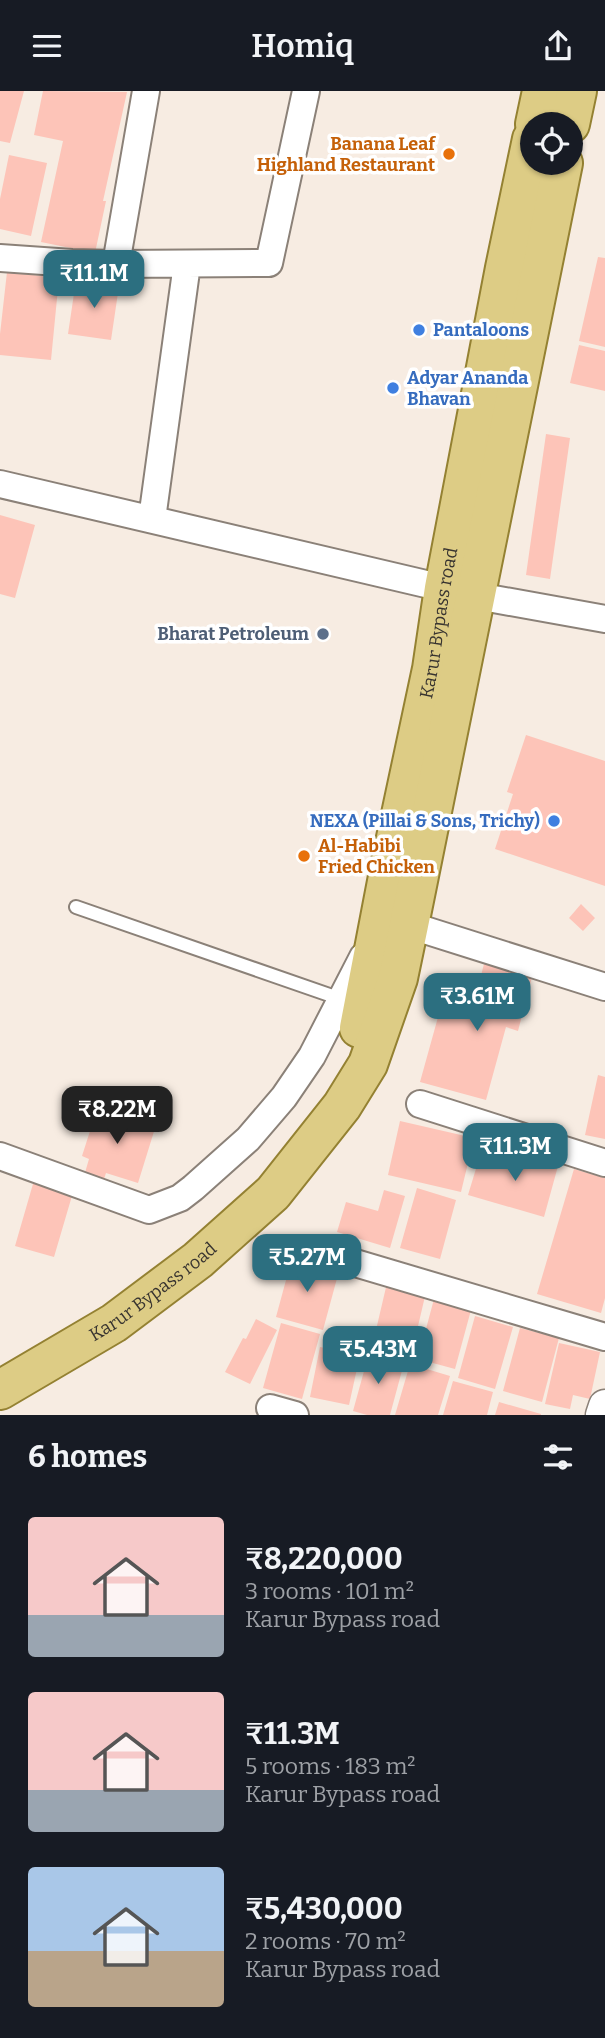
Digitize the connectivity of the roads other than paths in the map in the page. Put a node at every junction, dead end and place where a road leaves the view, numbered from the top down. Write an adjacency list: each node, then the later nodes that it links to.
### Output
1 (146, 91): 10 (street)
2 (306, 91): 11 (street)
3 (542, 91): 5 (main road)
4 (577, 91): 6 (main road)
5 (538, 112)
6 (573, 112)
7 (524, 175): 14 (main road, Karur Bypass road)
8 (560, 175): 14 (main road, Karur Bypass road)
9 (0, 258): 10 (street)
10 (116, 264): 11 (street)
11 (187, 264): 13 (street)
12 (0, 484): 13 (street)
13 (152, 519): 14 (street)
14 (461, 592): 15 (street); 17 (main road, Karur Bypass road)
15 (605, 619)
16 (76, 908): 19 (lane)
17 (394, 926): 18 (street); 19 (street); 25 (main road, Karur Bypass road)
18 (605, 987)
19 (341, 999): 21 (street)
20 (420, 1104): 22 (street)
21 (0, 1156)
22 (605, 1163)
23 (318, 1252): 24 (street)
24 (605, 1336)
25 (0, 1390)
26 (605, 1406): 27 (street)
27 (602, 1415)

